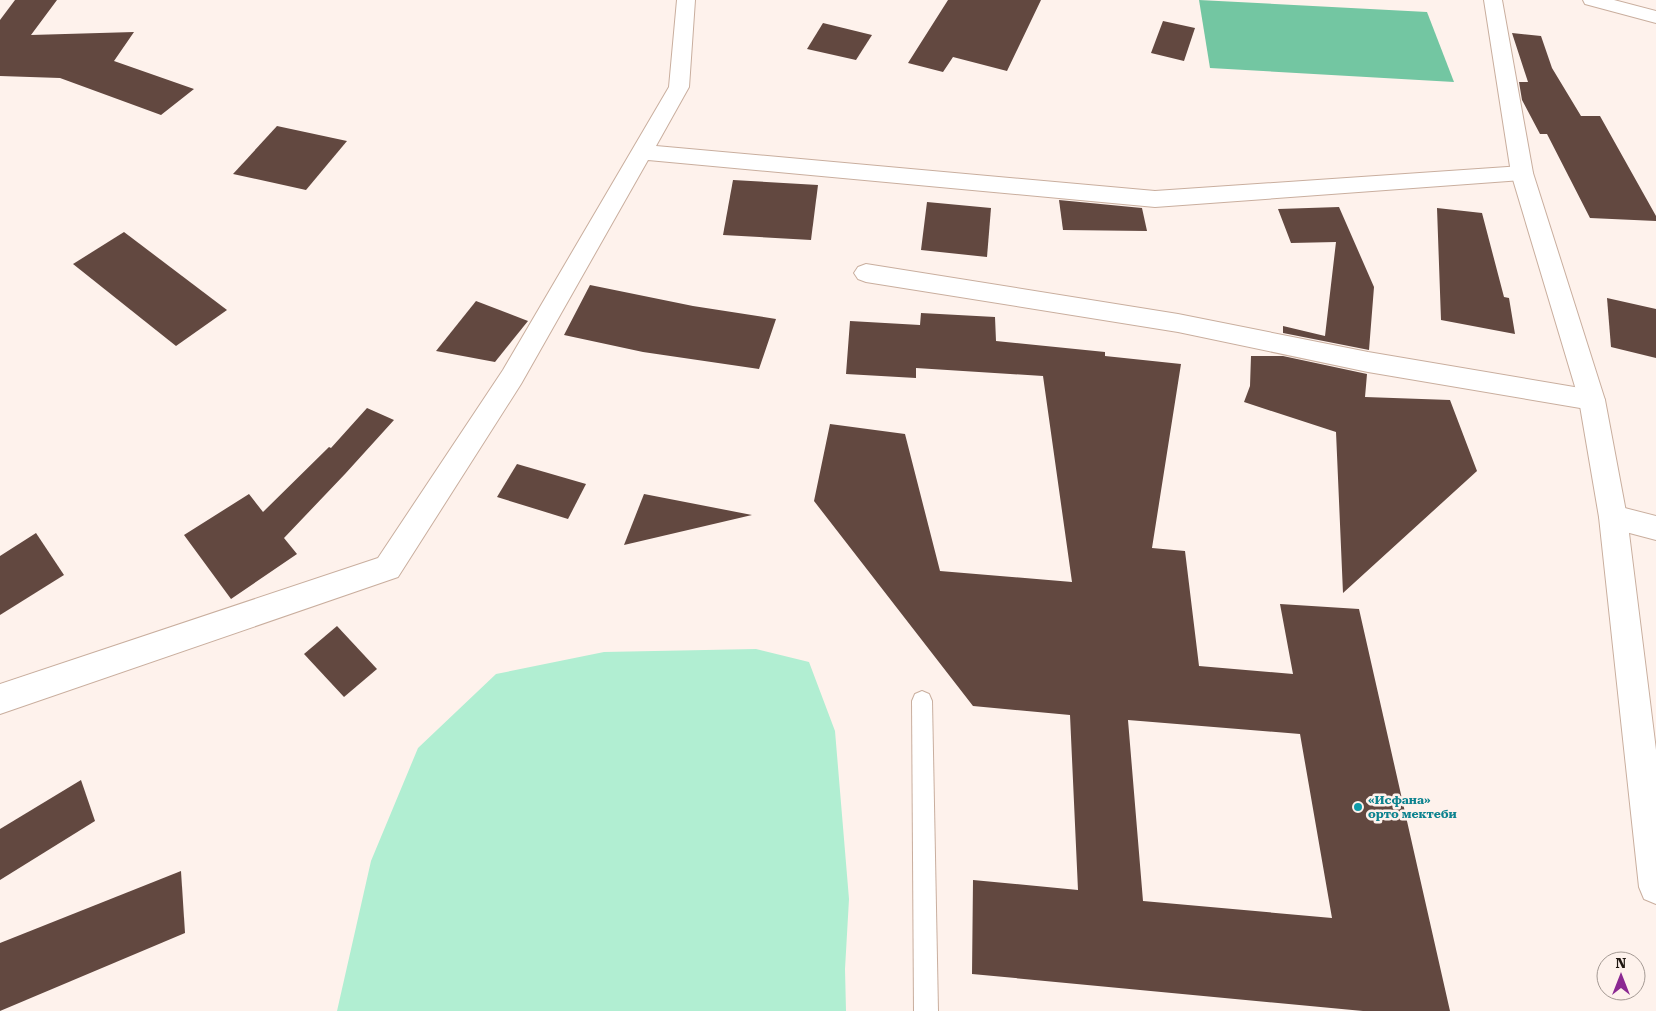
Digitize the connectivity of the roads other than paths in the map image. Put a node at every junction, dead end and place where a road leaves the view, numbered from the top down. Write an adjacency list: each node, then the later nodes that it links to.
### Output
1 (686, 0): 5 (street)
2 (1493, 0): 6 (street)
3 (1592, 0): 4 (street)
4 (1656, 17)
5 (642, 152): 6 (street); 11 (street)
6 (1522, 172): 8 (street)
7 (866, 274): 8 (street)
8 (1592, 400): 9 (street)
9 (1613, 517): 10 (street); 13 (street)
10 (1656, 528)
11 (0, 699)
12 (922, 701): 14 (lane)
13 (1656, 888)
14 (926, 1011)

